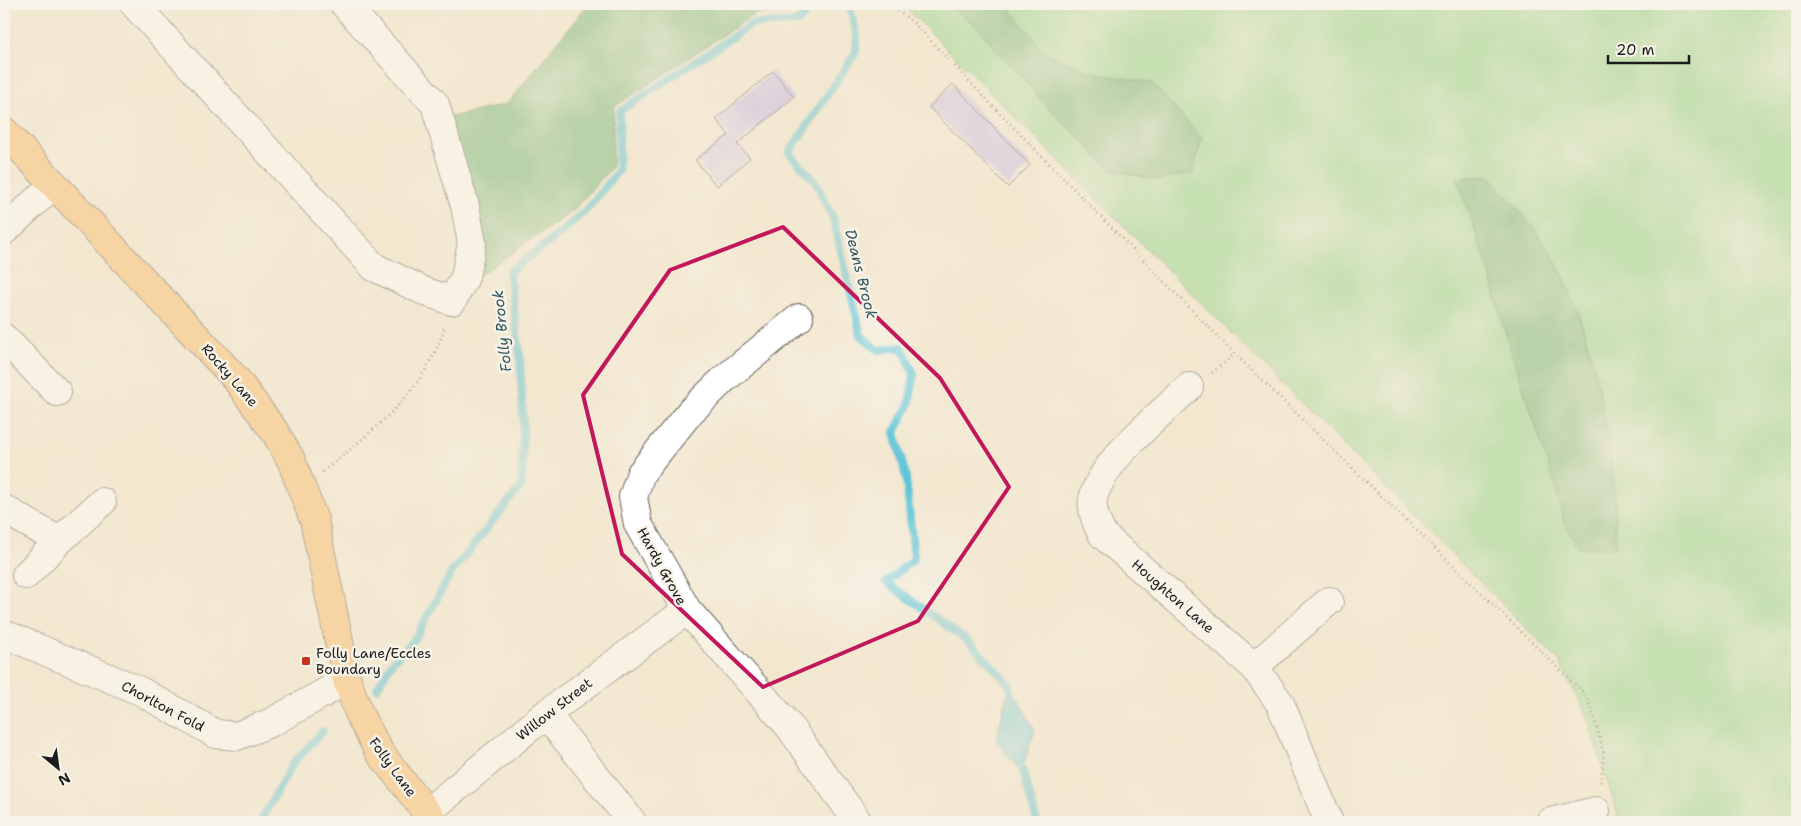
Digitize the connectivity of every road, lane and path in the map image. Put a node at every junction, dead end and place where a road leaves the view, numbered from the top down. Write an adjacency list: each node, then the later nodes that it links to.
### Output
1 (134, 4): 7 (street)
2 (344, 4): 7 (street)
3 (890, 4): 23 (path)
4 (4, 131): 5 (main road, Rocky Lane)
5 (54, 184): 6 (street); 12 (main road, Rocky Lane)
6 (4, 231)
7 (452, 301): 12 (path)
8 (799, 318): 18 (street, Hardy Grove)
9 (4, 338): 11 (street)
10 (1189, 387): 20 (street, Houghton Lane)
11 (57, 392)
12 (302, 486): 21 (main road, Rocky Lane)
13 (102, 502): 15 (street)
14 (4, 509): 15 (street)
15 (59, 541): 16 (street)
16 (26, 575)
17 (1329, 601): 20 (street)
18 (687, 610): 22 (street, Willow Street); 26 (street, Hardy Grove)
19 (4, 634): 21 (street, Chorlton Fold)
20 (1254, 668): 27 (street, Houghton Lane)
21 (347, 680): 24 (main road, Folly Lane)
22 (546, 714): 24 (street, Willow Street); 25 (street)
23 (1596, 812): 28 (street)
24 (430, 819)
25 (632, 822)
26 (858, 822)
27 (1329, 822)
28 (1550, 822)

